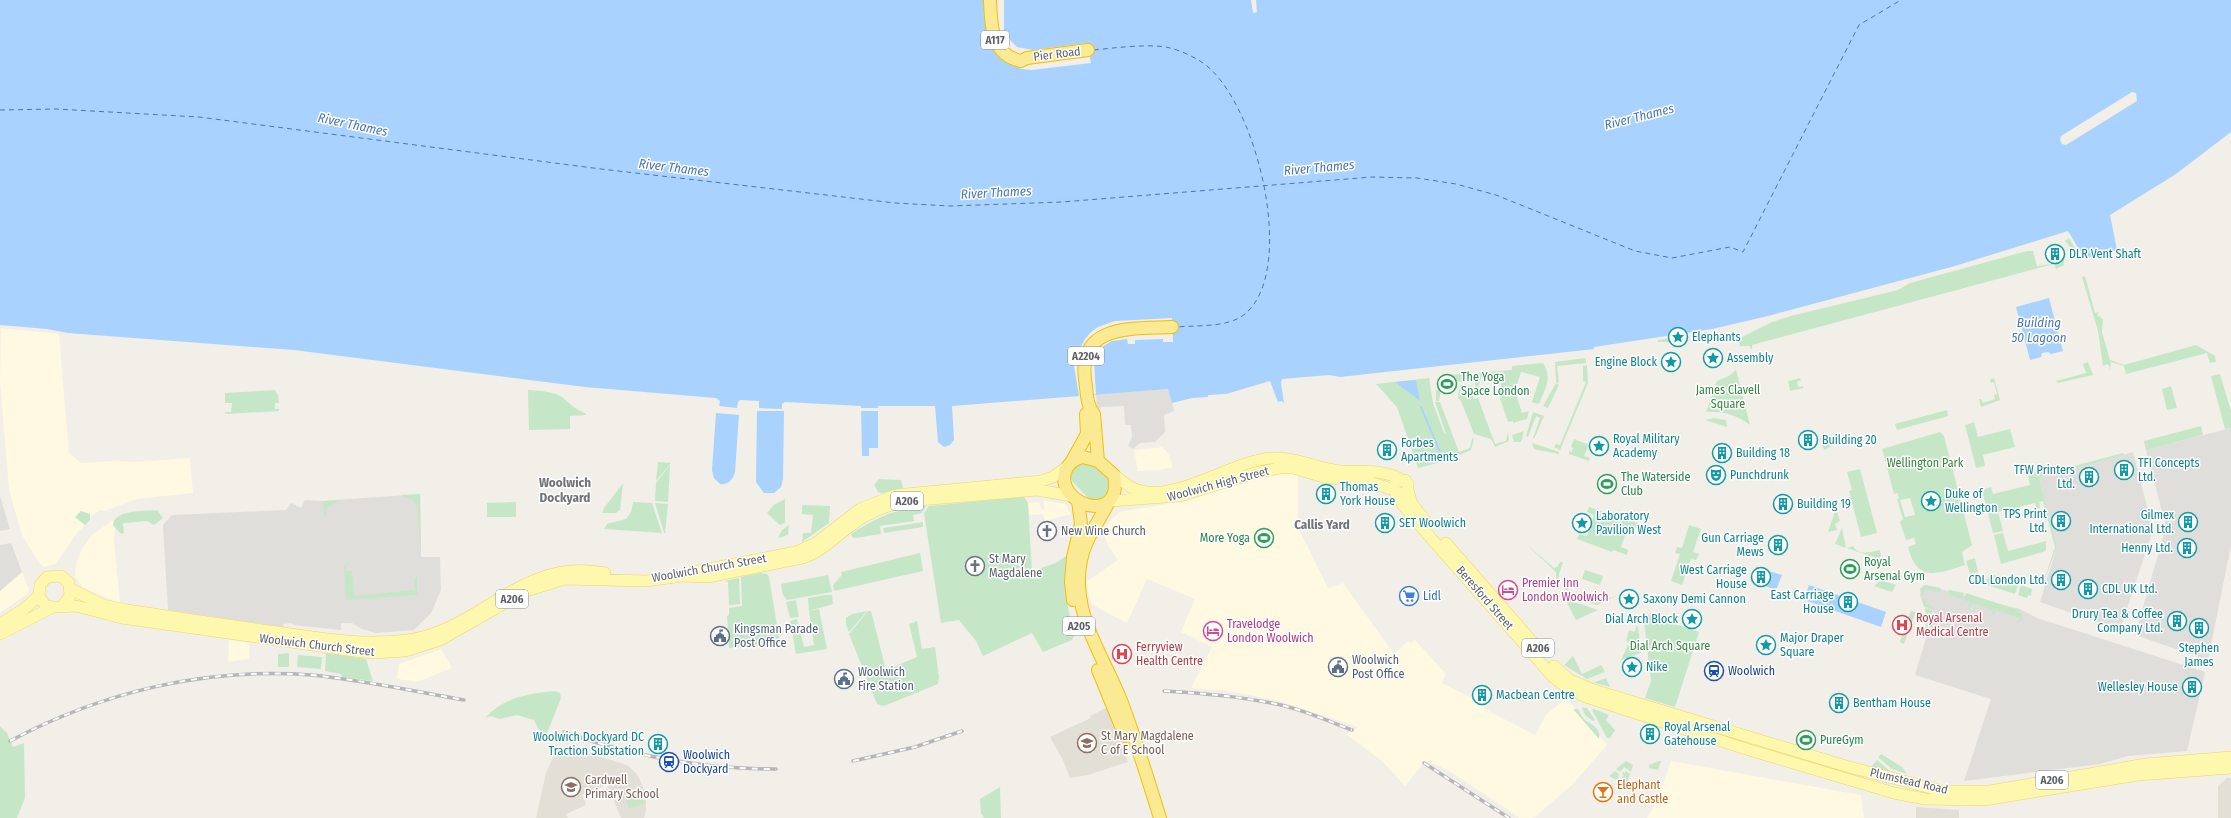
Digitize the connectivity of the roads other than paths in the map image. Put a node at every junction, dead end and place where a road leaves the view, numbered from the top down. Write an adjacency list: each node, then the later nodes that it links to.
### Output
1 (990, 0): 4 (highway, Pier Road / A117)
2 (998, 0): 4 (highway, Pier Road / A117)
3 (1088, 50): 4 (highway, Pier Road / A117)
4 (1026, 58)
5 (1172, 327): 6 (highway, A2204)
6 (1089, 409): 7 (highway, A2204); 8 (highway, A2204)
7 (1098, 461): 8 (highway); 9 (highway)
8 (1070, 464): 10 (main road, A206); 12 (highway)
9 (1114, 475): 11 (main road, Woolwich High Street); 13 (highway)
10 (1042, 485): 12 (main road, A206); 15 (main road, Woolwich Church Street / A206); 17 (main road, Woolwich Church Street / A206)
11 (1402, 486): 13 (main road, Woolwich High Street); 14 (main road, Beresford Street / A206)
12 (1075, 498): 13 (highway); 24 (highway, A205)
13 (1109, 502): 25 (highway, A205)
14 (1472, 577): 20 (main road, Beresford Street / A206); 21 (main road, Beresford Street / A206)
15 (71, 589): 16 (main road, Woolwich Church Street); 17 (main road)
16 (39, 596): 17 (main road); 18 (main road)
17 (58, 606): 19 (main road)
18 (0, 624)
19 (0, 634)
20 (1618, 698): 22 (main road, Plumstead Road / A206)
21 (1627, 710): 23 (main road, Plumstead Road / A206)
22 (2231, 757)
23 (2231, 768)
24 (1151, 818)
25 (1160, 818)

